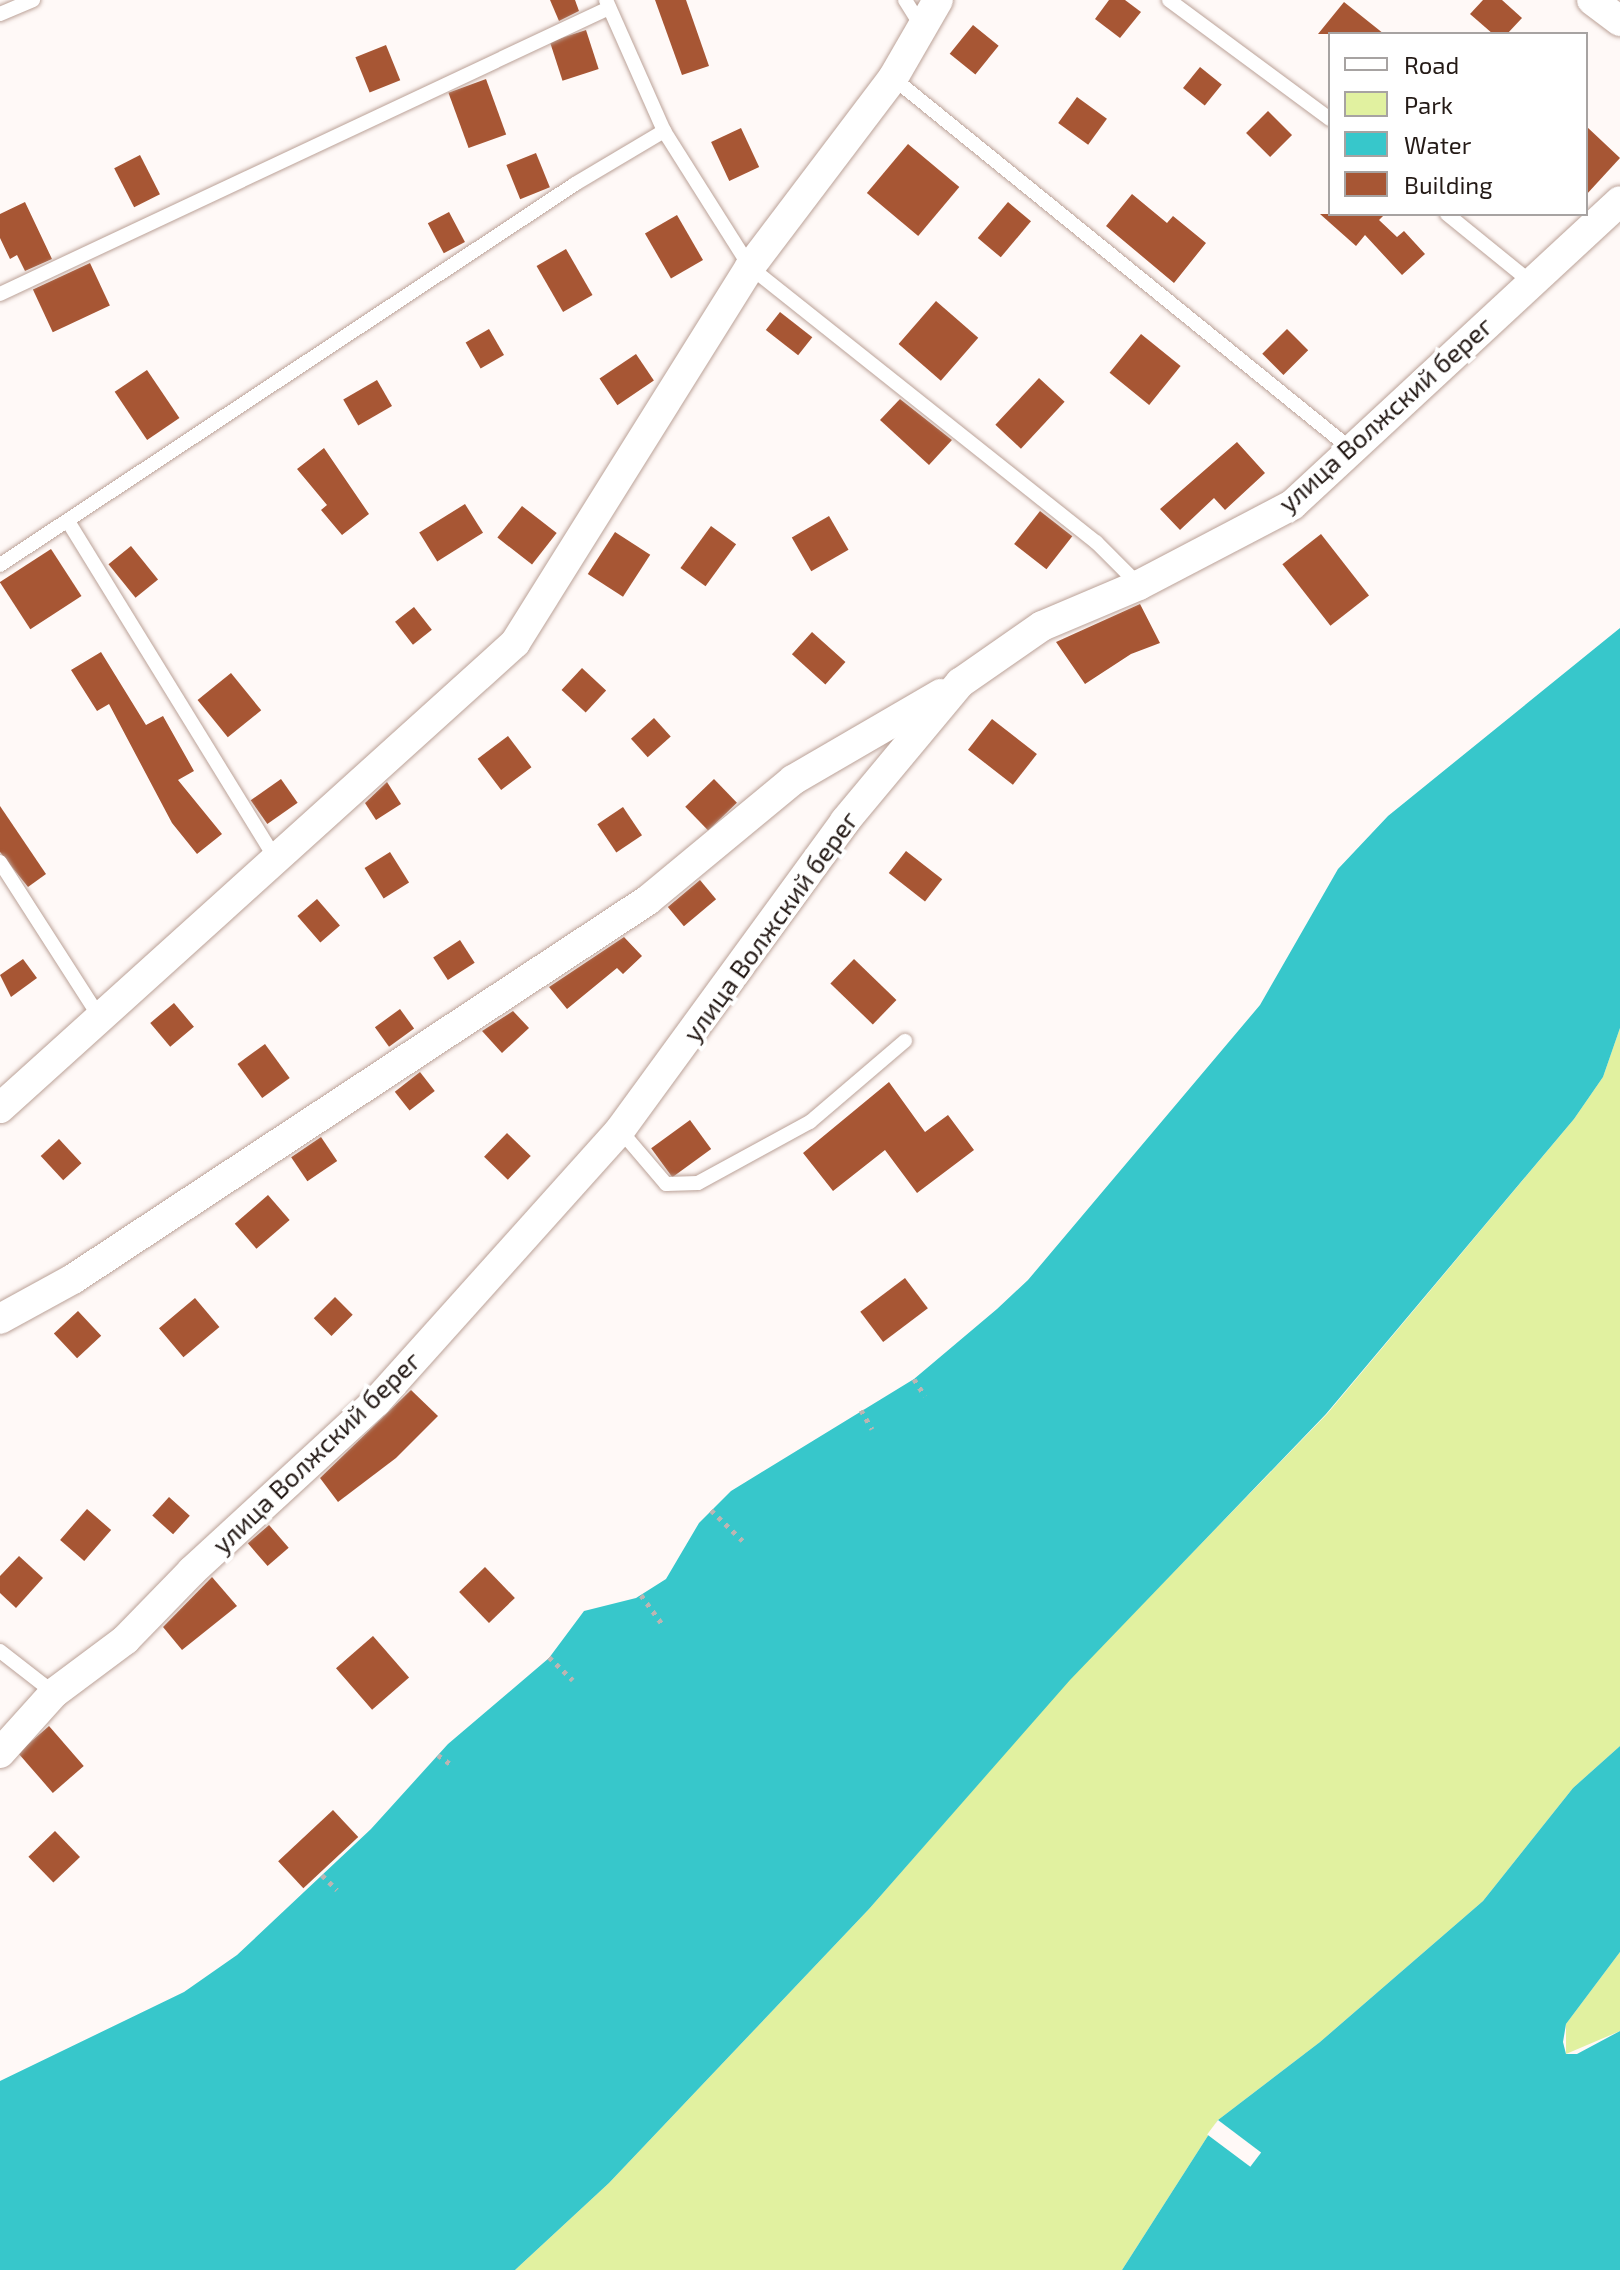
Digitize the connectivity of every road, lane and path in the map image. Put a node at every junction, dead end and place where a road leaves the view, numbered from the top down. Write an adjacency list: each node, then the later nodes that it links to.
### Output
1 (33, 0): 7 (lane)
2 (905, 0): 9 (lane)
3 (938, 0): 9 (street)
4 (1169, 0): 11 (lane)
5 (1592, 0): 8 (street)
6 (607, 4): 12 (lane); 17 (lane)
7 (0, 14)
8 (1620, 21)
9 (922, 28): 10 (street)
10 (893, 78): 15 (street); 18 (lane)
11 (1328, 118)
12 (664, 131): 15 (lane); 19 (lane)
13 (1620, 201): 16 (street, улица Волжский берег)
14 (1449, 216): 16 (lane)
15 (750, 267): 21 (lane); 23 (street)
16 (1532, 283): 18 (street, улица Волжский берег)
17 (0, 294)
18 (1352, 450): 21 (street, улица Волжский берег)
19 (69, 523): 20 (lane); 23 (lane)
20 (0, 565)
21 (1139, 585): 22 (street, улица Волжский берег)
22 (960, 683): 28 (street, улица Волжский берег); 29 (street)
23 (276, 860): 25 (street)
24 (0, 862): 25 (lane)
25 (100, 1019): 27 (street)
26 (905, 1041): 28 (lane)
27 (0, 1108)
28 (620, 1130): 41 (street, улица Волжский берег)
29 (0, 1319)
30 (914, 1379): 31 (path)
31 (925, 1396)
32 (861, 1410): 33 (path)
33 (872, 1429)
34 (711, 1510): 35 (path)
35 (745, 1543)
36 (641, 1595): 37 (path)
37 (664, 1627)
38 (0, 1651): 41 (lane)
39 (549, 1657): 40 (path)
40 (573, 1680)
41 (54, 1693): 42 (street, улица Волжский берег)
42 (0, 1753)
43 (438, 1755): 44 (path)
44 (452, 1765)
45 (322, 1875): 46 (path)
46 (337, 1890)

